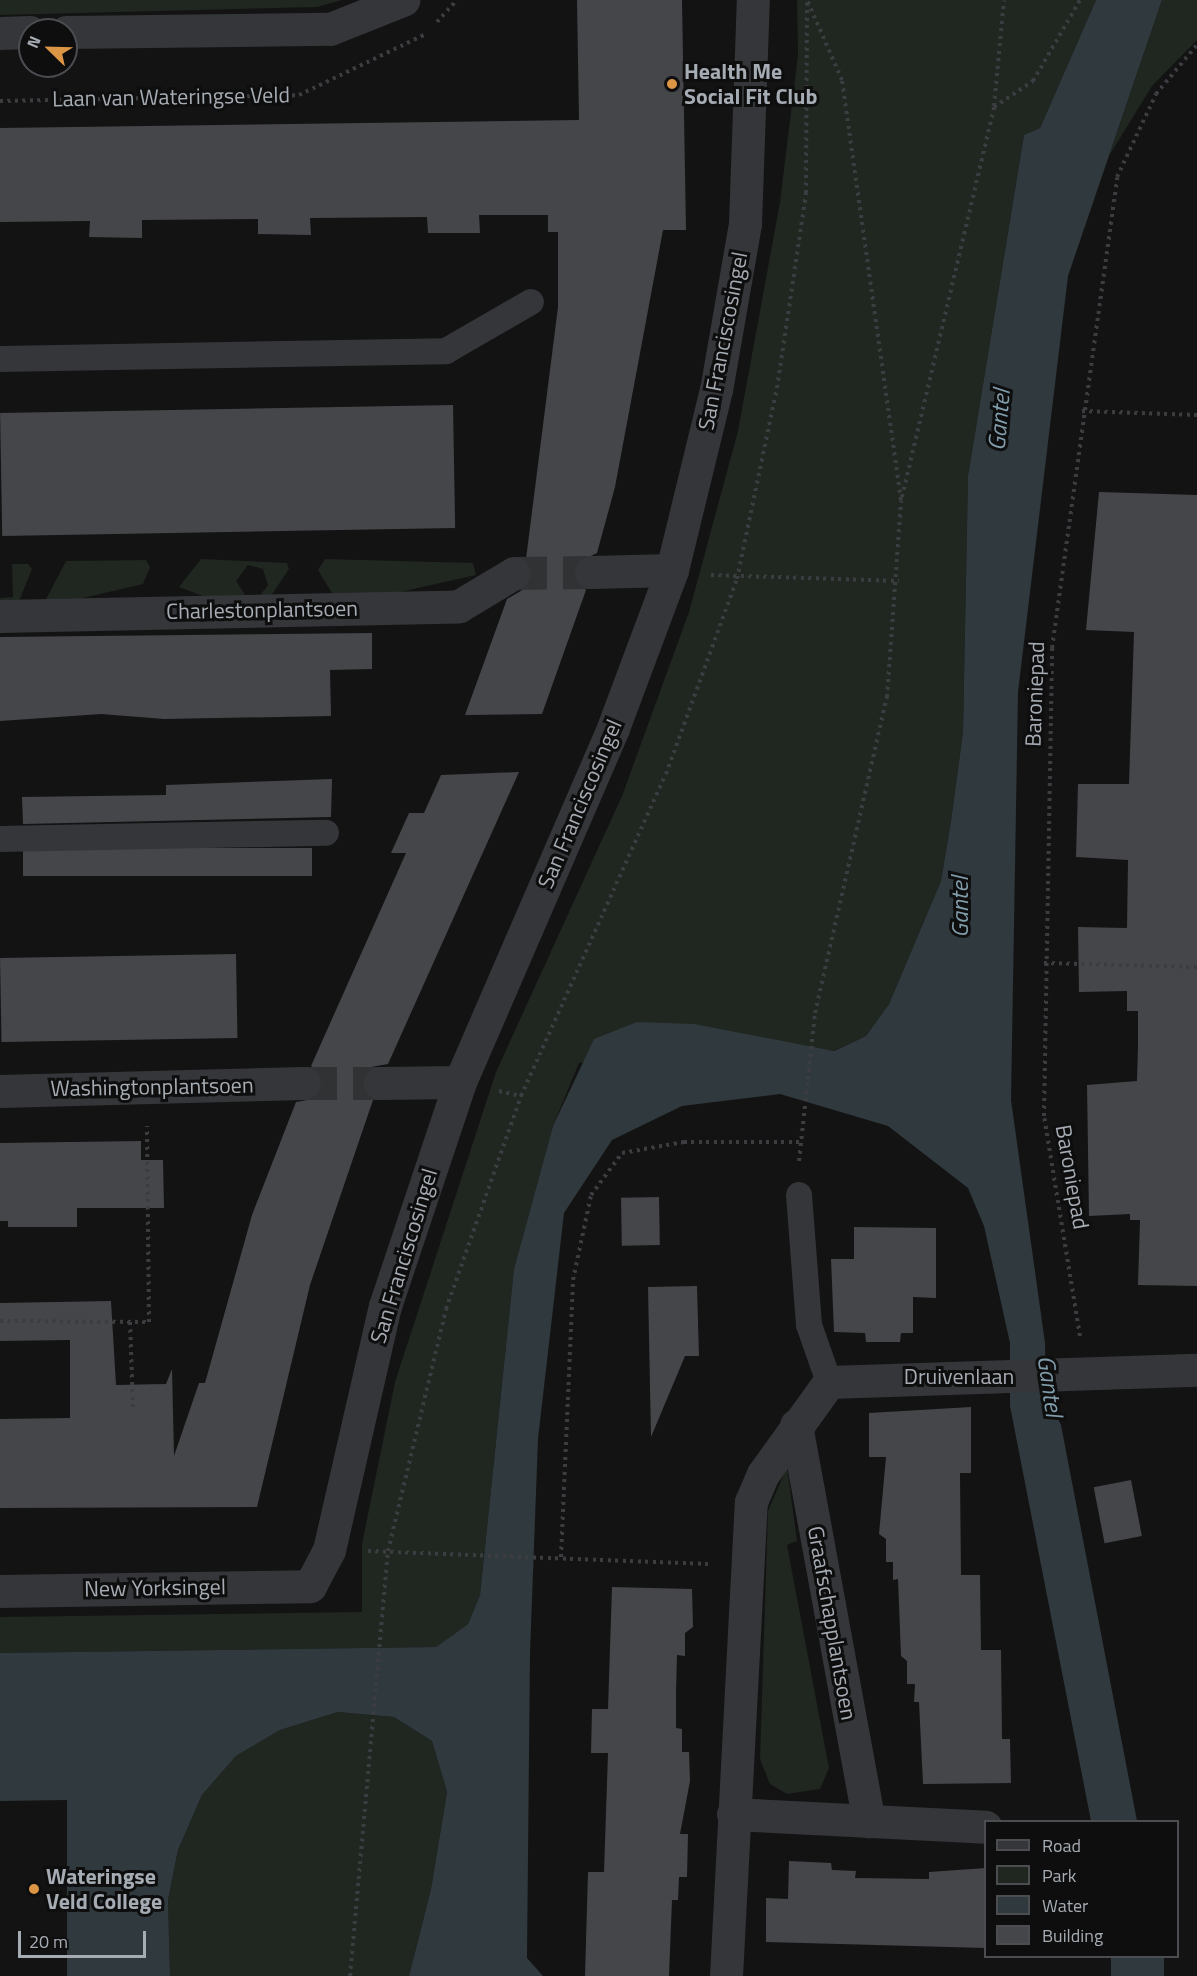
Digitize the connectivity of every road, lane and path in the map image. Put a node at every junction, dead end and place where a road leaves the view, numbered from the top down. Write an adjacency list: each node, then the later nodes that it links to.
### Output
1 (403, 0): 8 (street)
2 (457, 0): 11 (path, Laan van Wateringse Veld)
3 (753, 0): 18 (street, San Franciscosingel)
4 (1004, 0): 12 (path)
5 (1080, 0): 12 (path)
6 (807, 2): 17 (path); 21 (path)
7 (18, 32): 9 (street)
8 (78, 32)
9 (0, 33)
10 (1197, 45): 15 (path, Baroniepad)
11 (0, 101)
12 (994, 107): 17 (path)
13 (531, 302): 14 (lane)
14 (0, 359)
15 (1082, 411): 16 (path); 26 (path, Baroniepad)
16 (1197, 415)
17 (901, 500): 22 (path)
18 (672, 570): 19 (street); 28 (street, San Franciscosingel)
19 (591, 572)
20 (514, 573): 23 (street, Charlestonplantsoen)
21 (737, 579): 22 (path); 51 (path)
22 (899, 581): 33 (path)
23 (0, 616)
24 (326, 833): 25 (lane)
25 (0, 839)
26 (1044, 963): 27 (path); 38 (path, Baroniepad)
27 (1197, 966)
28 (460, 1082): 30 (street); 46 (street, San Franciscosingel)
29 (304, 1083): 31 (street, Washingtonplantsoen)
30 (381, 1083)
31 (147, 1087): 32 (street, Washingtonplantsoen); 37 (path)
32 (0, 1091)
33 (803, 1123)
34 (800, 1142): 44 (path)
35 (799, 1195): 40 (lane)
36 (0, 1321): 37 (path)
37 (130, 1322): 41 (path)
38 (1082, 1370): 39 (street, Druivenlaan); 40 (street, Druivenlaan)
39 (1197, 1370)
40 (829, 1382): 42 (street)
41 (133, 1410)
42 (796, 1425): 45 (street); 49 (street, Graafschapplantsoen)
43 (414, 1553): 44 (path)
44 (561, 1557): 45 (path)
45 (744, 1566): 48 (street)
46 (310, 1586): 47 (street, New Yorksingel)
47 (0, 1591)
48 (733, 1814): 49 (street); 52 (street)
49 (869, 1821): 50 (street)
50 (984, 1827)
51 (350, 1976)
52 (726, 1976)

